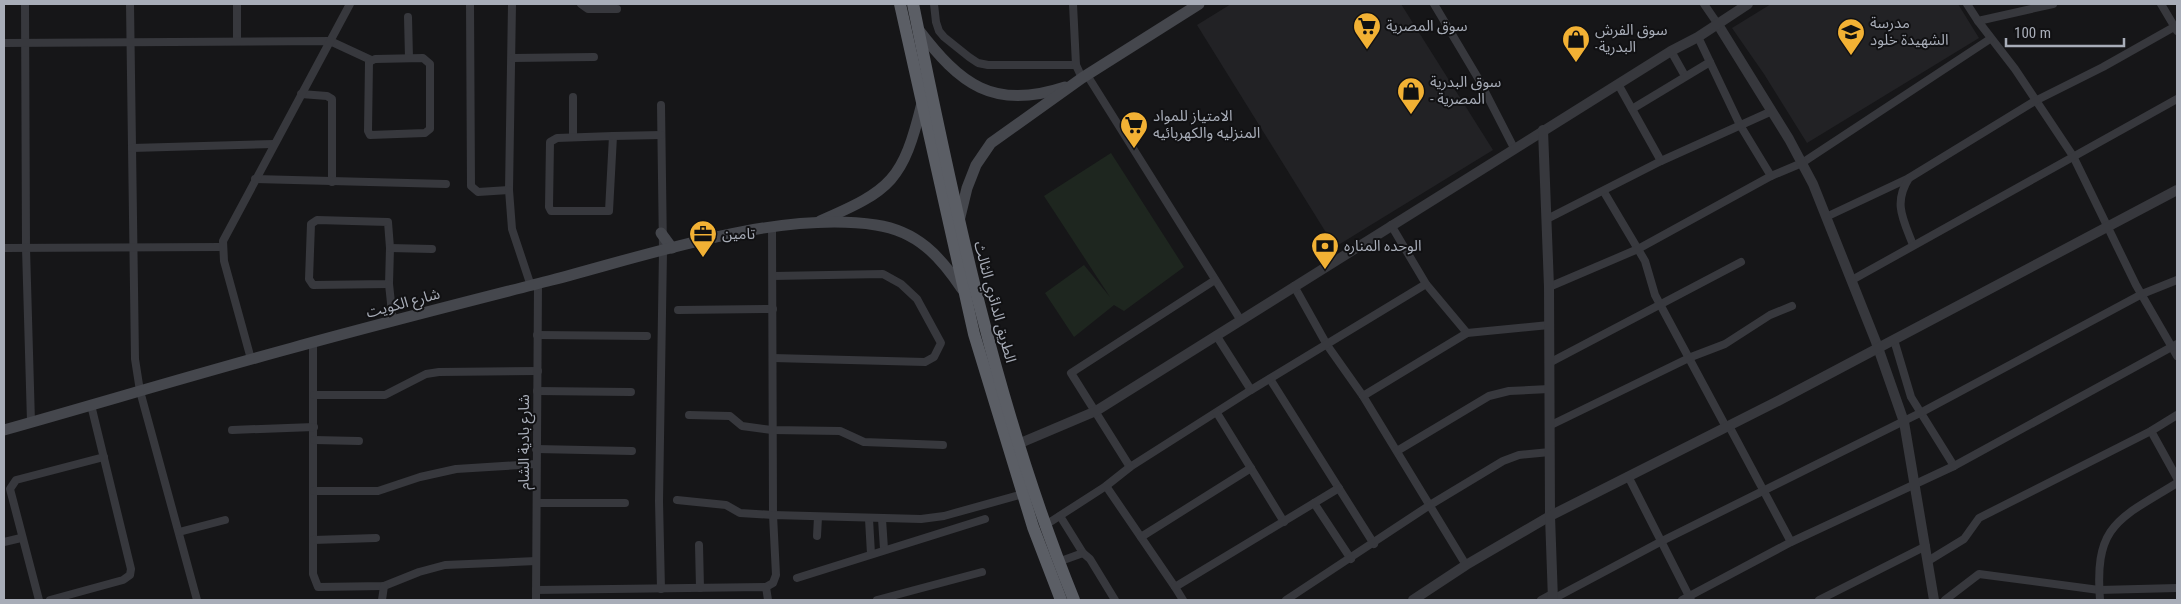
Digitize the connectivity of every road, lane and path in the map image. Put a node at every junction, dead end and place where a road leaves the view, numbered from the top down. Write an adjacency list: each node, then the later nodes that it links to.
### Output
1 (25, 4): 31 (street)
2 (130, 4): 28 (street)
3 (237, 4): 29 (street)
4 (350, 4): 27 (street)
5 (470, 4): 66 (street)
6 (512, 4): 35 (street, شارع بادية الشام)
7 (581, 4): 19 (street)
8 (900, 4): 44 (highway, الطريق الدائري الثالث)
9 (913, 4): 23 (highway, الطريق الدائري الثالث)
10 (934, 4): 38 (street)
11 (1074, 4): 38 (street)
12 (1434, 4): 57 (street)
13 (1704, 4): 22 (street)
14 (1748, 4): 22 (street)
15 (1967, 4): 21 (street)
16 (2053, 4): 21 (street)
17 (2161, 4): 24 (street)
18 (1192, 5): 40 (main road)
19 (617, 9)
20 (408, 17): 34 (street)
21 (1978, 21): 26 (street)
22 (1716, 23): 25 (street); 49 (street)
23 (918, 29): 40 (main road); 72 (highway, الطريق الدائري الثالث)
24 (2176, 29): 46 (street)
25 (1698, 37): 32 (street); 37 (street)
26 (1990, 39): 46 (street); 60 (street)
27 (330, 41): 29 (street); 36 (street); 42 (street)
28 (130, 42): 29 (street); 31 (street); 56 (street)
29 (237, 42)
30 (4, 43): 31 (street)
31 (25, 43): 81 (street)
32 (1671, 51): 39 (street); 41 (street)
33 (594, 57): 35 (street)
34 (409, 58): 36 (street); 36 (street)
35 (512, 58): 66 (street, شارع بادية الشام)
36 (371, 60)
37 (1710, 62): 39 (street); 50 (street)
38 (1076, 65): 40 (street)
39 (1685, 76): 48 (street)
40 (1081, 79): 72 (main road); 88 (street)
41 (1618, 84): 48 (street); 51 (street)
42 (301, 94): 55 (street); 64 (street)
43 (573, 97): 54 (street)
44 (923, 99): 71 (main road, شارع الكويت); 97 (highway, الطريق الدائري الثالث)
45 (2177, 99): 58 (street)
46 (2035, 102): 58 (street); 62 (street)
47 (661, 106): 52 (street)
48 (1632, 109): 59 (street)
49 (1772, 111): 50 (street); 60 (street)
50 (1740, 125): 59 (street); 61 (street)
51 (1543, 130): 57 (street); 70 (street)
52 (661, 135): 53 (street); 76 (street)
53 (613, 136): 54 (street); 54 (street)
54 (573, 137)
55 (274, 144): 56 (street); 63 (street)
56 (132, 148): 78 (street)
57 (1514, 148): 73 (street)
58 (2073, 156): 74 (street); 77 (street)
59 (1661, 161): 68 (street)
60 (1802, 163): 61 (street); 69 (street)
61 (1771, 176): 85 (street)
62 (1909, 178): 69 (street); 77 (street)
63 (256, 179): 64 (street); 79 (street)
64 (332, 182): 65 (street)
65 (446, 184)
66 (509, 190): 93 (street, شارع بادية الشام)
67 (2177, 190): 74 (street)
68 (1604, 192): 70 (street); 85 (street)
69 (1826, 217): 89 (street)
70 (1547, 219): 95 (street)
71 (814, 224): 75 (main road, شارع الكويت); 97 (main road, شارع الكويت)
72 (958, 225): 145 (highway, الطريق الدائري الثالث)
73 (1391, 225): 92 (street); 94 (street)
74 (2106, 227): 96 (street); 109 (street)
75 (772, 228): 84 (main road, شارع الكويت); 87 (street)
76 (661, 233): 84 (main road)
77 (1913, 245): 89 (street)
78 (134, 247): 79 (street); 81 (street); 124 (street)
79 (222, 247): 117 (street)
80 (4, 248): 81 (street)
81 (26, 248): 134 (street)
82 (390, 248): 83 (street); 91 (street); 91 (street)
83 (432, 249)
84 (668, 249): 93 (main road, شارع الكويت); 207 (street)
85 (1638, 249): 95 (street); 98 (street)
86 (1741, 262): 98 (street)
87 (773, 276): 100 (street); 116 (street)
88 (1216, 280): 102 (street); 129 (street)
89 (1852, 280): 113 (street)
90 (2177, 280): 96 (street)
91 (389, 284): 103 (street)
92 (1426, 284): 105 (street); 111 (street)
93 (534, 285): 103 (main road, شارع الكويت); 106 (street, شارع بادية الشام)
94 (1294, 286): 102 (street); 111 (street)
95 (1549, 287): 104 (street)
96 (2142, 294): 112 (street); 130 (street)
97 (966, 295): 164 (highway, الطريق الدائري الثالث)
98 (1661, 304): 115 (street); 118 (street)
99 (1792, 306): 115 (street)
100 (773, 309): 101 (street); 116 (street)
101 (678, 310)
102 (1240, 319): 107 (street)
103 (393, 322): 110 (main road, شارع الكويت)
104 (1549, 325): 105 (street); 118 (street)
105 (1467, 333): 127 (street)
106 (537, 335): 108 (street); 119 (street, شارع بادية الشام)
107 (1216, 335): 123 (street); 129 (street)
108 (647, 336)
109 (1894, 340): 113 (street); 130 (street)
110 (313, 342): 117 (main road, شارع الكويت); 126 (street)
111 (1327, 345): 120 (street); 127 (street)
112 (2175, 345): 114 (street); 153 (street)
113 (1879, 348): 135 (street); 137 (street)
114 (2177, 356)
115 (1691, 357): 136 (street); 137 (street)
116 (773, 358): 141 (street)
117 (251, 359): 124 (main road, شارع الكويت)
118 (1549, 362): 121 (street)
119 (538, 371): 122 (street, شارع بادية الشام); 126 (street)
120 (1270, 380): 123 (street); 161 (street)
121 (1550, 389): 136 (street); 149 (street)
122 (537, 390): 125 (street); 147 (street, شارع بادية الشام)
123 (1251, 390): 131 (street)
124 (140, 391): 128 (main road, شارع الكويت); 180 (street)
125 (631, 392)
126 (314, 395): 138 (street)
127 (1363, 396): 149 (street)
128 (91, 405): 134 (main road, شارع الكويت); 151 (street)
129 (1096, 411): 145 (street); 154 (street)
130 (1922, 412): 135 (street); 153 (street)
131 (1217, 413): 154 (street); 155 (street)
132 (689, 415): 141 (street)
133 (2177, 415): 142 (street)
134 (31, 422): 139 (main road, شارع الكويت)
135 (1904, 422): 160 (street); 162 (street)
136 (1551, 425): 150 (street)
137 (1728, 426): 156 (street); 162 (street)
138 (314, 427): 140 (street); 143 (street)
139 (4, 430)
140 (232, 430)
141 (772, 430): 146 (street); 170 (street)
142 (2151, 431): 157 (street); 197 (street)
143 (314, 440): 144 (street); 163 (street)
144 (359, 441)
145 (1018, 444): 179 (highway, الطريق الدائري الثالث)
146 (943, 445)
147 (536, 449): 148 (street); 152 (street, شارع بادية الشام)
148 (632, 451)
149 (1397, 451): 169 (street)
150 (1550, 452): 169 (street); 172 (street)
151 (104, 457): 183 (street); 213 (street)
152 (536, 464): 163 (street); 166 (street, شارع بادية الشام)
153 (1954, 466): 160 (street)
154 (1130, 467): 159 (street)
155 (1251, 468): 178 (street); 182 (street)
156 (1628, 476): 172 (street); 186 (street)
157 (2177, 478)
158 (2177, 483): 209 (street)
159 (1106, 486): 171 (street); 182 (street)
160 (1914, 486): 188 (street); 191 (street)
161 (1340, 488): 168 (street); 189 (street)
162 (1763, 490): 186 (street); 188 (street)
163 (314, 491): 185 (street)
164 (1023, 494): 175 (street); 219 (highway, الطريق الدائري الثالث)
165 (677, 500): 170 (street)
166 (538, 503): 167 (street); 196 (street, شارع بادية الشام)
167 (625, 503)
168 (1314, 504): 178 (street); 195 (street)
169 (1430, 505): 189 (street); 199 (street)
170 (773, 515): 173 (street); 203 (street)
171 (1060, 516): 179 (street); 193 (street)
172 (1550, 516): 199 (street); 210 (street)
173 (818, 517): 174 (street); 181 (street)
174 (869, 519): 175 (street); 194 (street)
175 (882, 519): 192 (street)
176 (225, 520): 180 (street)
177 (985, 520): 192 (street)
178 (1284, 522): 204 (street)
179 (1044, 526): 198 (highway, الطريق الدائري الثالث)
180 (179, 532): 214 (street)
181 (817, 536)
182 (1141, 537): 204 (street)
183 (21, 538): 187 (street); 212 (street)
184 (376, 538): 185 (street)
185 (313, 540): 202 (street)
186 (1662, 541): 210 (street); 211 (street)
187 (4, 542)
188 (1791, 542): 211 (street)
189 (1374, 544): 195 (street)
190 (699, 545): 205 (street)
191 (1926, 546): 197 (street); 226 (street)
192 (884, 549): 194 (street)
193 (1083, 553): 198 (street); 221 (street)
194 (871, 554): 201 (street)
195 (1351, 559): 223 (street)
196 (536, 561): 202 (street); 208 (street, شارع بادية الشام)
197 (1928, 561): 227 (street)
198 (1058, 562): 220 (highway, الطريق الدائري الثالث)
199 (1466, 564): 224 (street)
200 (982, 572): 218 (street)
201 (796, 578)
202 (384, 586): 215 (street)
203 (766, 587): 205 (street); 217 (street)
204 (1175, 587): 222 (street)
205 (700, 588): 207 (street)
206 (2177, 588): 209 (street)
207 (662, 589): 208 (street)
208 (536, 590): 216 (street, شارع بادية الشام)
209 (2099, 590): 228 (street); 229 (street)
210 (1553, 598): 225 (street)
211 (1687, 599)
212 (38, 600)
213 (50, 600)
214 (197, 600)
215 (382, 600)
216 (536, 600)
217 (768, 600)
218 (877, 600)
219 (1061, 600)
220 (1074, 600)
221 (1115, 600)
222 (1183, 600)
223 (1286, 600)
224 (1413, 600)
225 (1541, 600)
226 (1819, 600)
227 (1934, 600)
228 (1945, 600)
229 (2100, 600)

